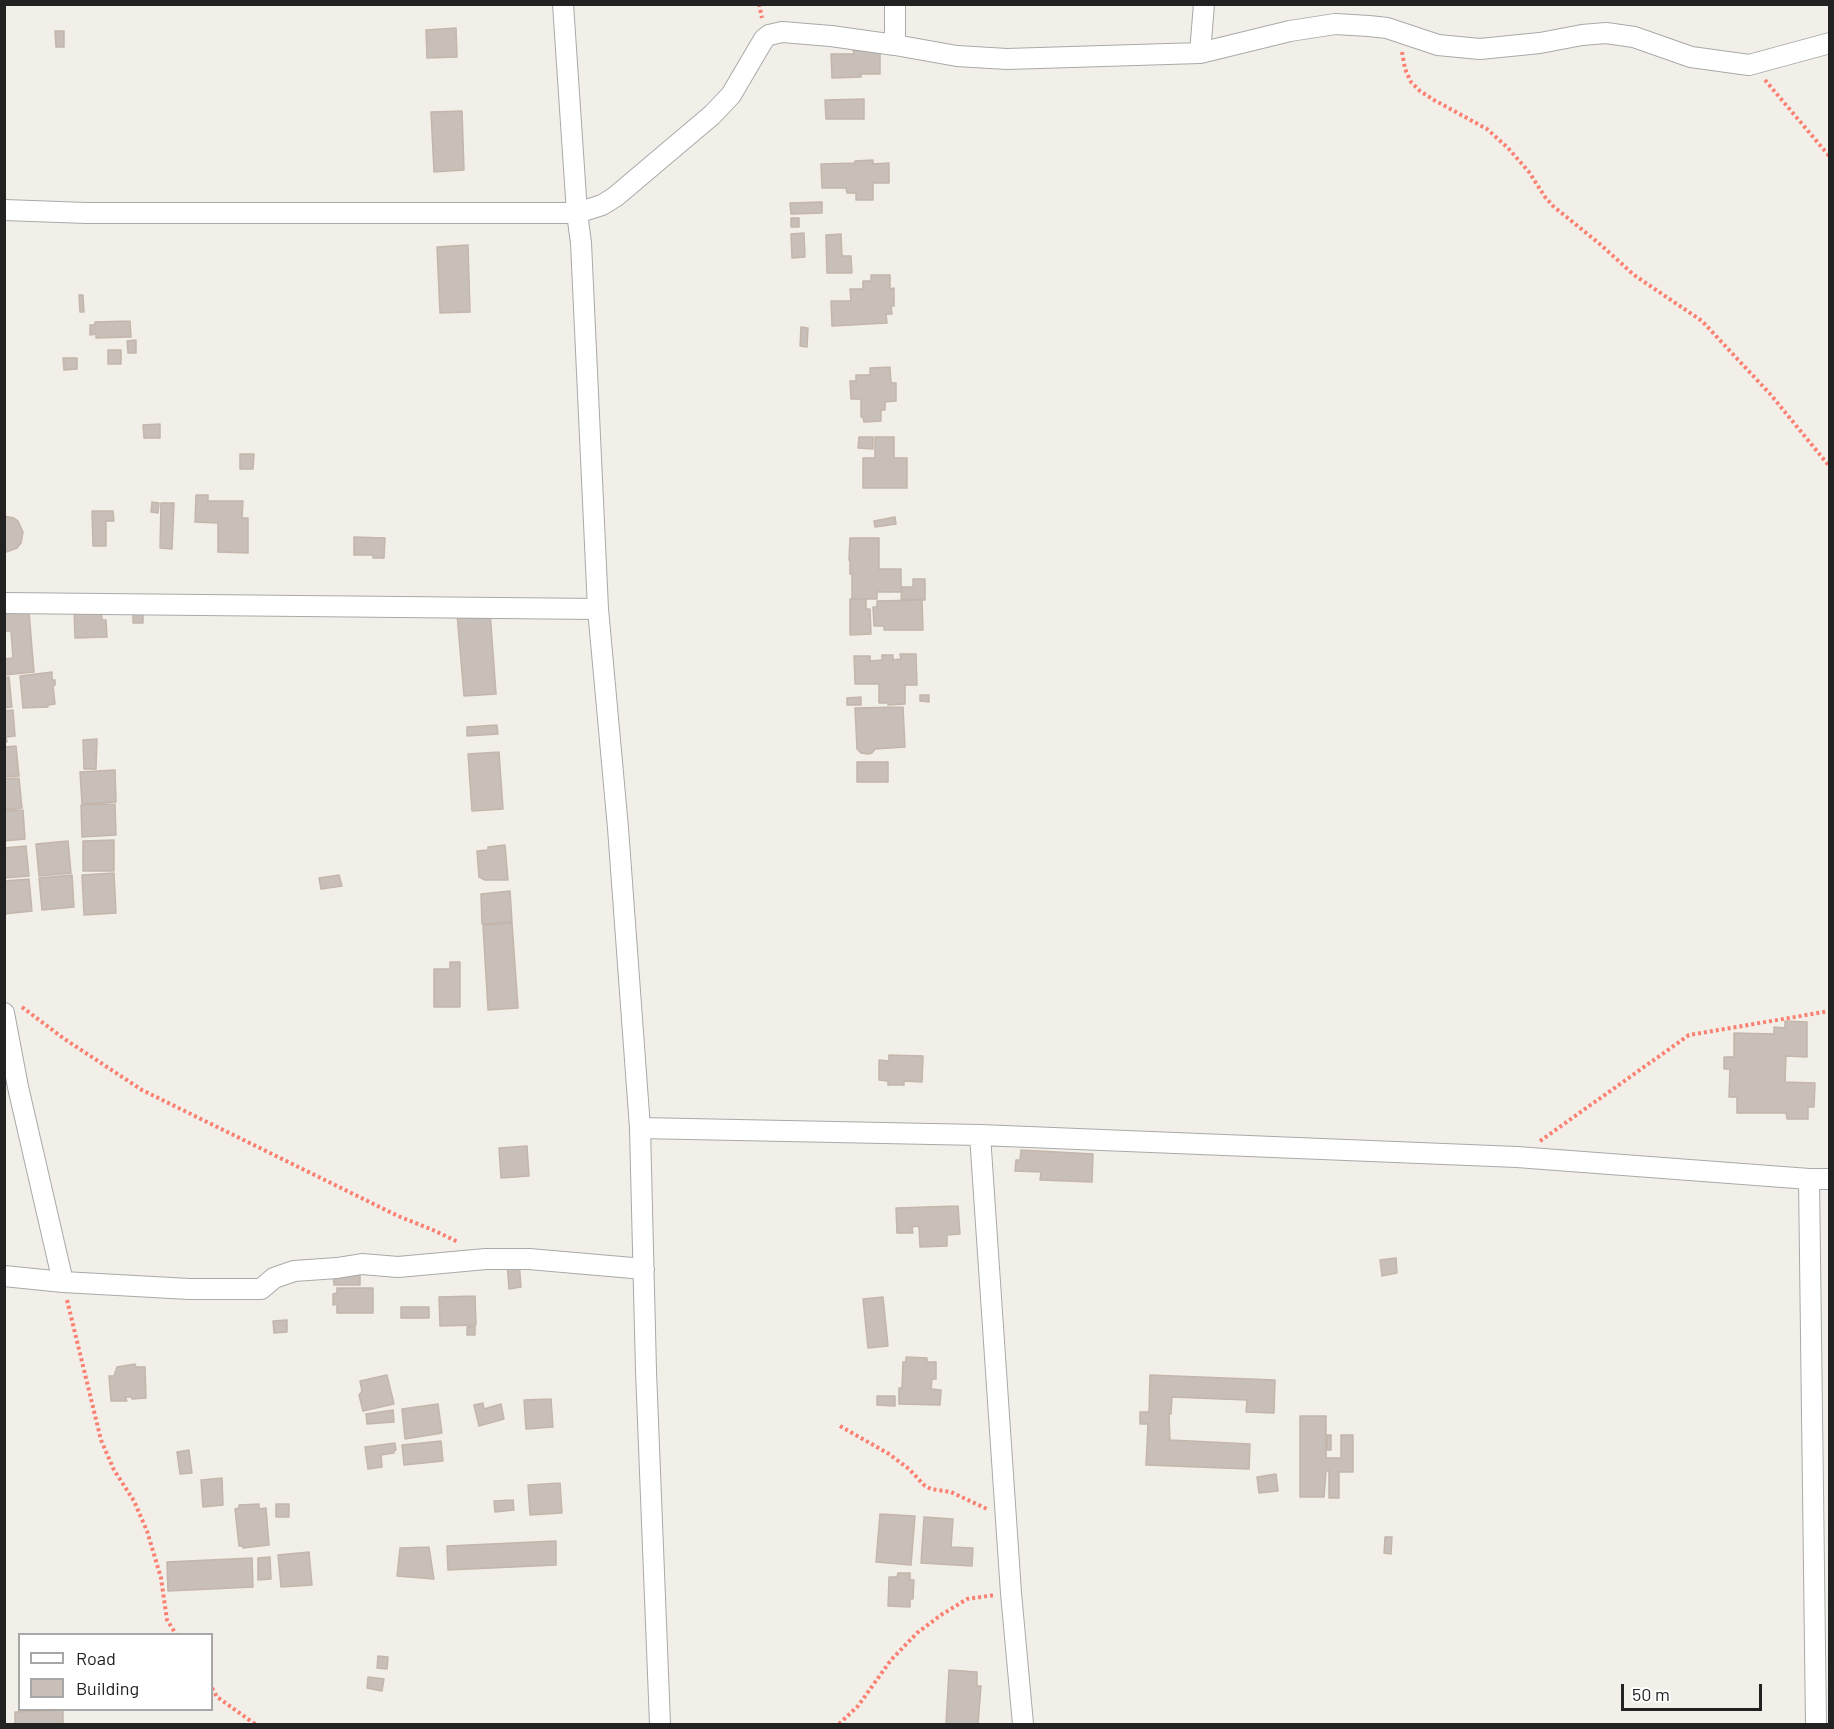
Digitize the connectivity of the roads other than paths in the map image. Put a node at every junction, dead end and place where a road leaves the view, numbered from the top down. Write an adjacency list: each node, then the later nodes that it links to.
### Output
1 (564, 4): 8 (street)
2 (895, 4): 5 (street)
3 (1204, 4): 6 (street)
4 (1830, 43): 6 (street)
5 (895, 45): 6 (street); 8 (street)
6 (1200, 52)
7 (4, 210): 8 (street)
8 (577, 213): 10 (street)
9 (4, 603): 10 (street)
10 (598, 609): 12 (street)
11 (13, 1010): 18 (street)
12 (640, 1128): 13 (street); 16 (street)
13 (980, 1135): 14 (street); 20 (street)
14 (1809, 1179): 15 (street); 21 (street)
15 (1830, 1179)
16 (644, 1269): 18 (street); 19 (street)
17 (4, 1276): 18 (street)
18 (63, 1282)
19 (660, 1725)
20 (1023, 1725)
21 (1816, 1725)

